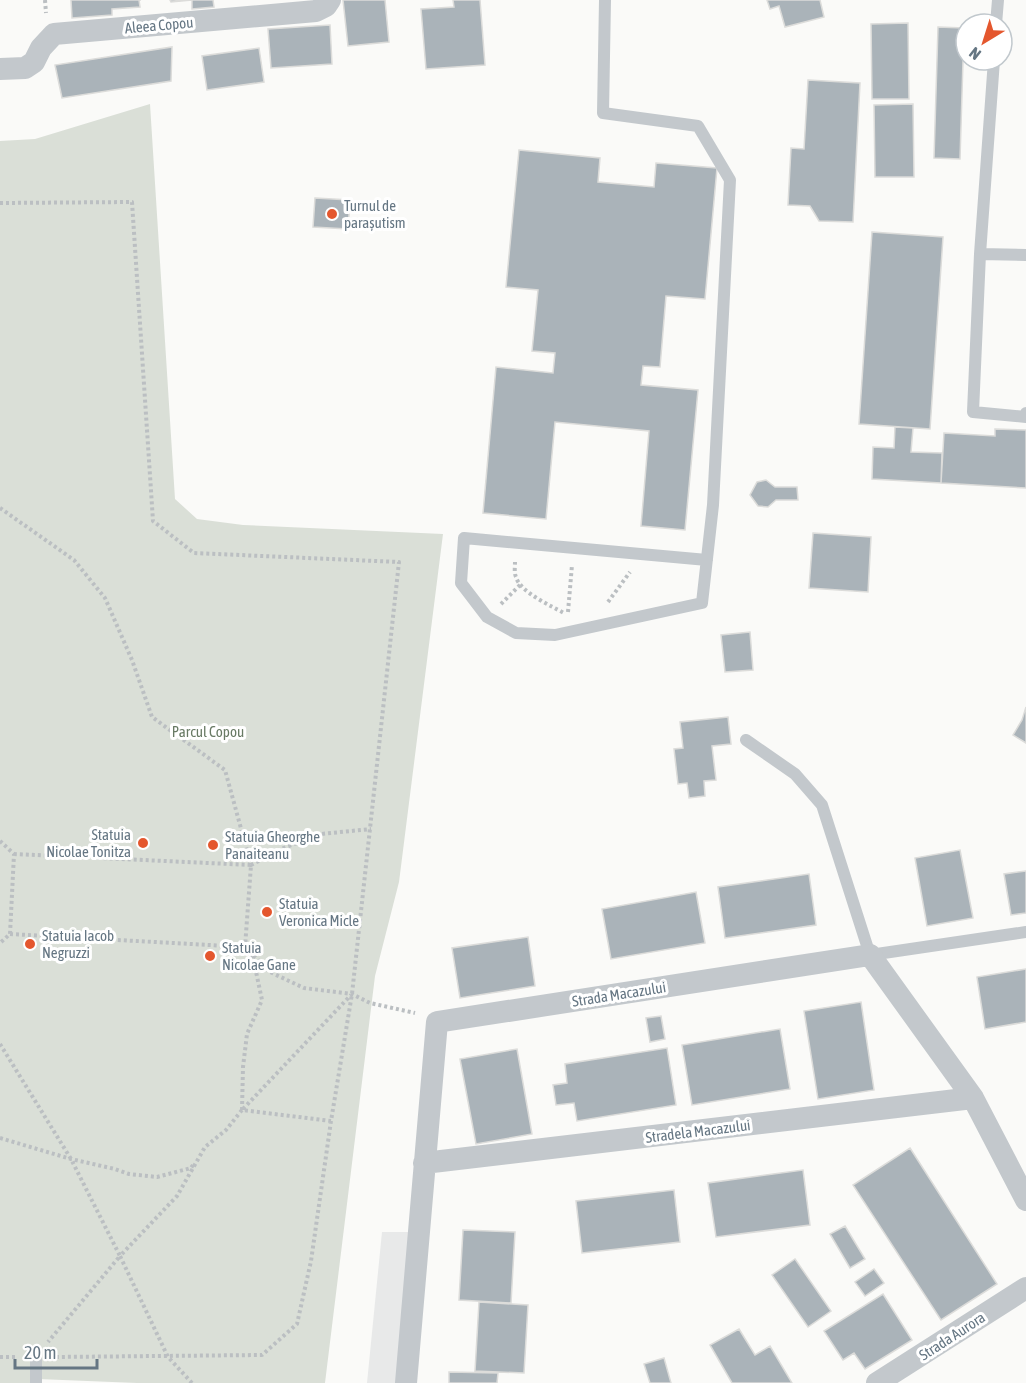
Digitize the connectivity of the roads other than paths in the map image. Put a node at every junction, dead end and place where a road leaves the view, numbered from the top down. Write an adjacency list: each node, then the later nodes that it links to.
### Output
1 (330, 0): 3 (street, Aleea Copou)
2 (605, 0): 8 (lane)
3 (0, 69)
4 (993, 72): 5 (lane)
5 (980, 254): 6 (lane); 7 (lane)
6 (1026, 255)
7 (1026, 412)
8 (707, 560): 8 (lane)
9 (746, 740): 11 (lane)
10 (1026, 932): 11 (lane)
11 (870, 955): 12 (street); 13 (street, Strada Macazului)
12 (973, 1098): 13 (street, Stradela Macazului); 14 (street)
13 (424, 1163): 18 (street)
14 (1026, 1200)
15 (1026, 1288): 19 (street, Strada Aurora)
16 (36, 1357): 17 (lane)
17 (36, 1383)
18 (406, 1383)
19 (878, 1383)

